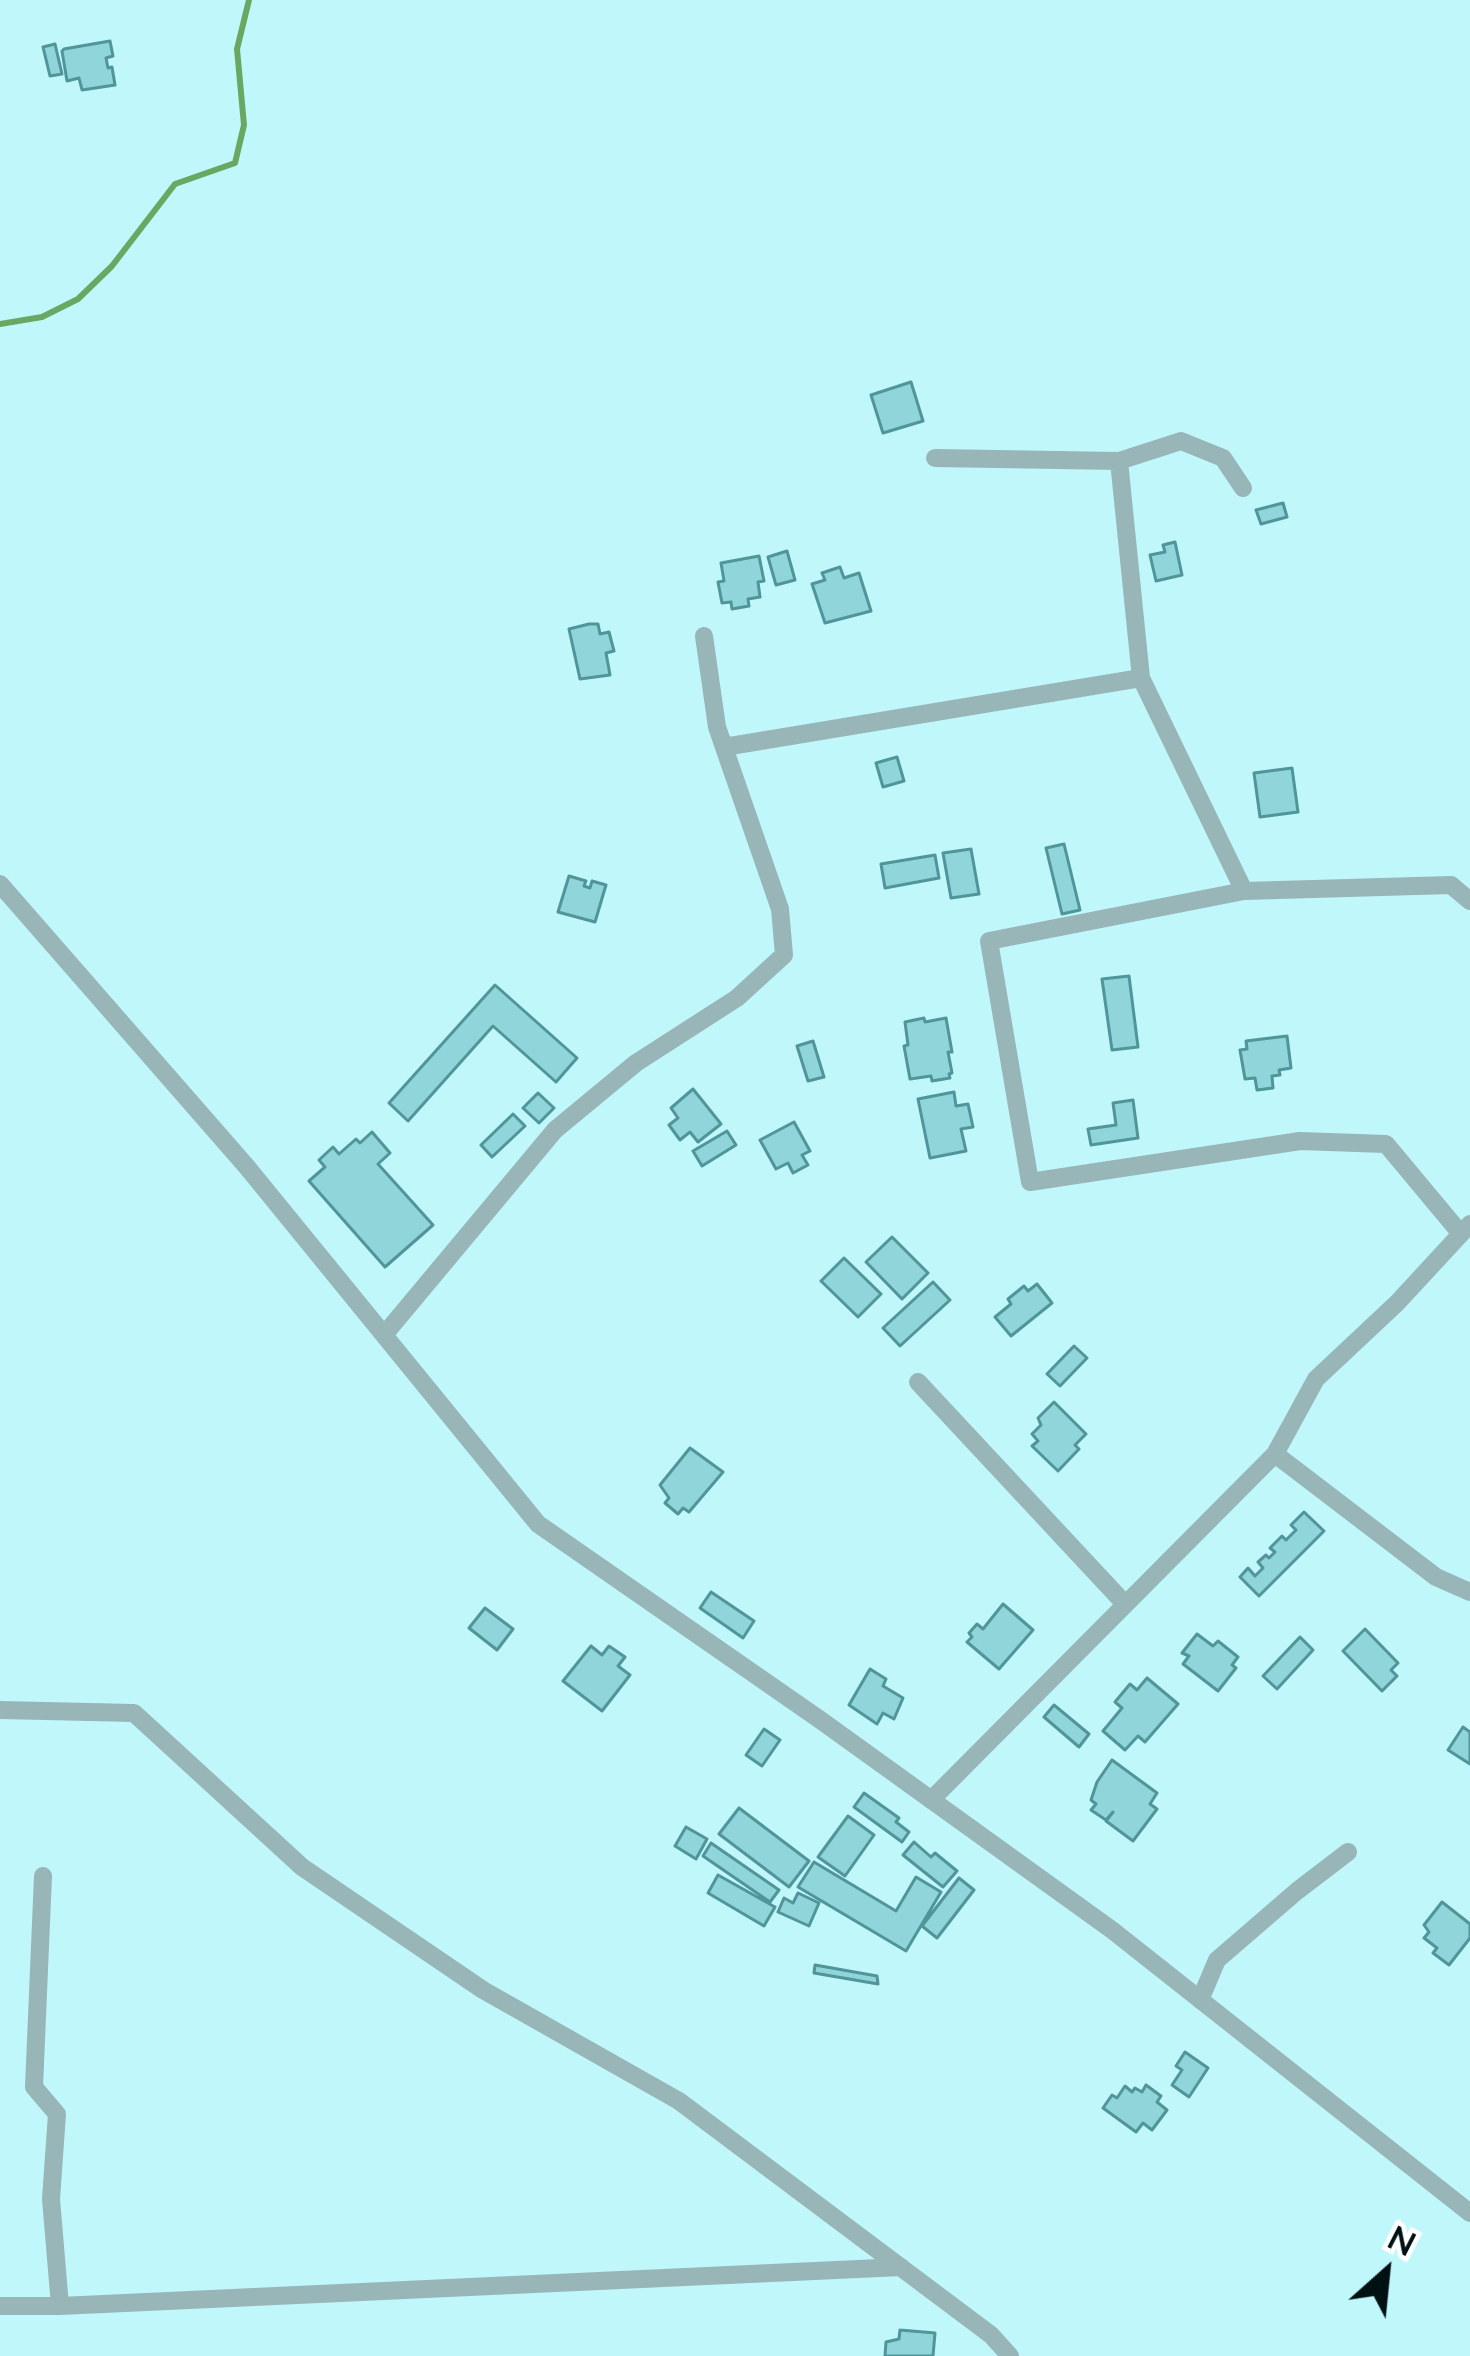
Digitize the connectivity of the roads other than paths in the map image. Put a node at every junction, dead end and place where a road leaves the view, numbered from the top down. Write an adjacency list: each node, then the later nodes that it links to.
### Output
1 (935, 458): 2 (street)
2 (1119, 461): 3 (street); 5 (street)
3 (1243, 488)
4 (704, 636): 6 (street)
5 (1141, 678): 6 (street); 8 (street)
6 (724, 747): 11 (street)
7 (0, 884): 11 (street)
8 (1244, 891): 9 (street); 10 (street)
9 (1470, 901)
10 (1465, 1229): 13 (street)
11 (384, 1335): 17 (street)
12 (918, 1382): 15 (street)
13 (1274, 1454): 14 (street); 15 (street)
14 (1470, 1592)
15 (1125, 1604): 17 (street)
16 (0, 1710): 22 (street)
17 (931, 1800): 20 (street)
18 (1348, 1852): 20 (street)
19 (43, 1876): 24 (street)
20 (1200, 2000): 21 (street)
21 (1470, 2213)
22 (901, 2267): 24 (street); 25 (street)
23 (0, 2306): 24 (street)
24 (60, 2306)
25 (1010, 2356)

